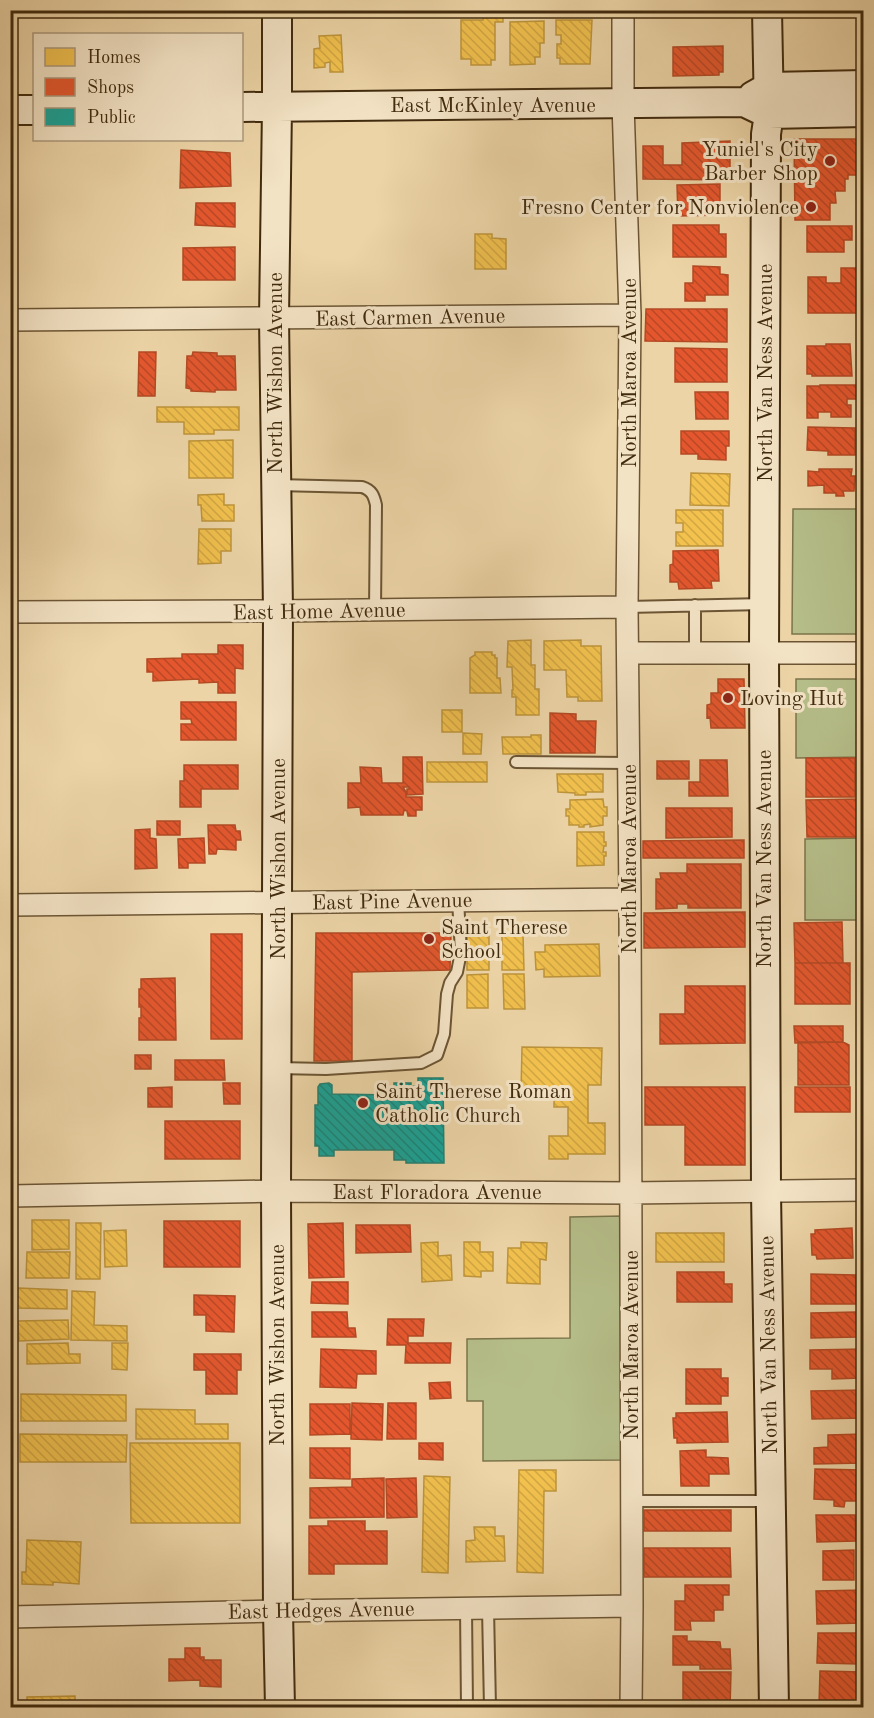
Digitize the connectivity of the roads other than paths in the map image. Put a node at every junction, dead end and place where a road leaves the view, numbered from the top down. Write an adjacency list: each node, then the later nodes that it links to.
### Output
1 (277, 10): 8 (main road, North Wishon Avenue)
2 (623, 10): 6 (street, North Maroa Avenue)
3 (767, 10): 5 (main road, North Van Ness Avenue)
4 (864, 85): 5 (main road, East McKinley Avenue)
5 (760, 101): 6 (main road, East McKinley Avenue); 11 (main road, East McKinley Avenue); 16 (main road, North Van Ness Avenue)
6 (623, 104): 8 (main road, East McKinley Avenue); 12 (street, North Maroa Avenue)
7 (243, 107): 8 (main road, East McKinley Avenue)
8 (277, 107): 13 (main road, North Wishon Avenue)
9 (10, 110): 10 (main road)
10 (33, 110)
11 (864, 112)
12 (630, 315): 13 (street, East Carmen Avenue); 18 (street, North Maroa Avenue)
13 (274, 318): 14 (street, East Carmen Avenue); 15 (main road, North Wishon Avenue)
14 (10, 320)
15 (276, 485): 19 (lane); 20 (main road, North Wishon Avenue)
16 (764, 604): 17 (lane); 24 (main road, North Van Ness Avenue)
17 (694, 605): 18 (lane); 23 (lane)
18 (627, 607): 19 (street, East Home Avenue); 22 (street, North Maroa Avenue)
19 (375, 610): 20 (street, East Home Avenue)
20 (278, 611): 21 (street, East Home Avenue); 30 (main road, North Wishon Avenue)
21 (10, 612)
22 (628, 652): 23 (street); 27 (street, North Maroa Avenue)
23 (695, 653): 24 (street)
24 (764, 653): 25 (street); 35 (main road, North Van Ness Avenue)
25 (864, 653)
26 (516, 762): 27 (lane)
27 (629, 763): 28 (street, North Maroa Avenue)
28 (630, 899): 29 (street, East Pine Avenue); 36 (street, North Maroa Avenue)
29 (458, 900): 30 (street, East Pine Avenue); 32 (lane)
30 (278, 902): 31 (street, East Pine Avenue); 32 (main road, North Wishon Avenue)
31 (10, 905)
32 (277, 1068): 34 (main road, North Wishon Avenue)
33 (864, 1190): 35 (street, East Floradora Avenue)
34 (276, 1191): 36 (street, East Floradora Avenue); 37 (street, East Floradora Avenue); 43 (main road, North Wishon Avenue)
35 (766, 1192): 36 (street, East Floradora Avenue); 39 (main road, North Van Ness Avenue)
36 (630, 1193): 38 (street, North Maroa Avenue)
37 (10, 1196)
38 (631, 1501): 39 (lane); 40 (street, North Maroa Avenue)
39 (770, 1502): 49 (main road, North Van Ness Avenue)
40 (632, 1606): 42 (street, East Hedges Avenue); 48 (street, North Maroa Avenue)
41 (466, 1608): 42 (street, East Hedges Avenue); 43 (street, East Hedges Avenue); 46 (lane)
42 (488, 1608): 47 (lane)
43 (278, 1611): 44 (street, East Hedges Avenue); 45 (main road, North Wishon Avenue)
44 (10, 1617)
45 (280, 1707)
46 (467, 1707)
47 (490, 1707)
48 (630, 1707)
49 (774, 1707)

